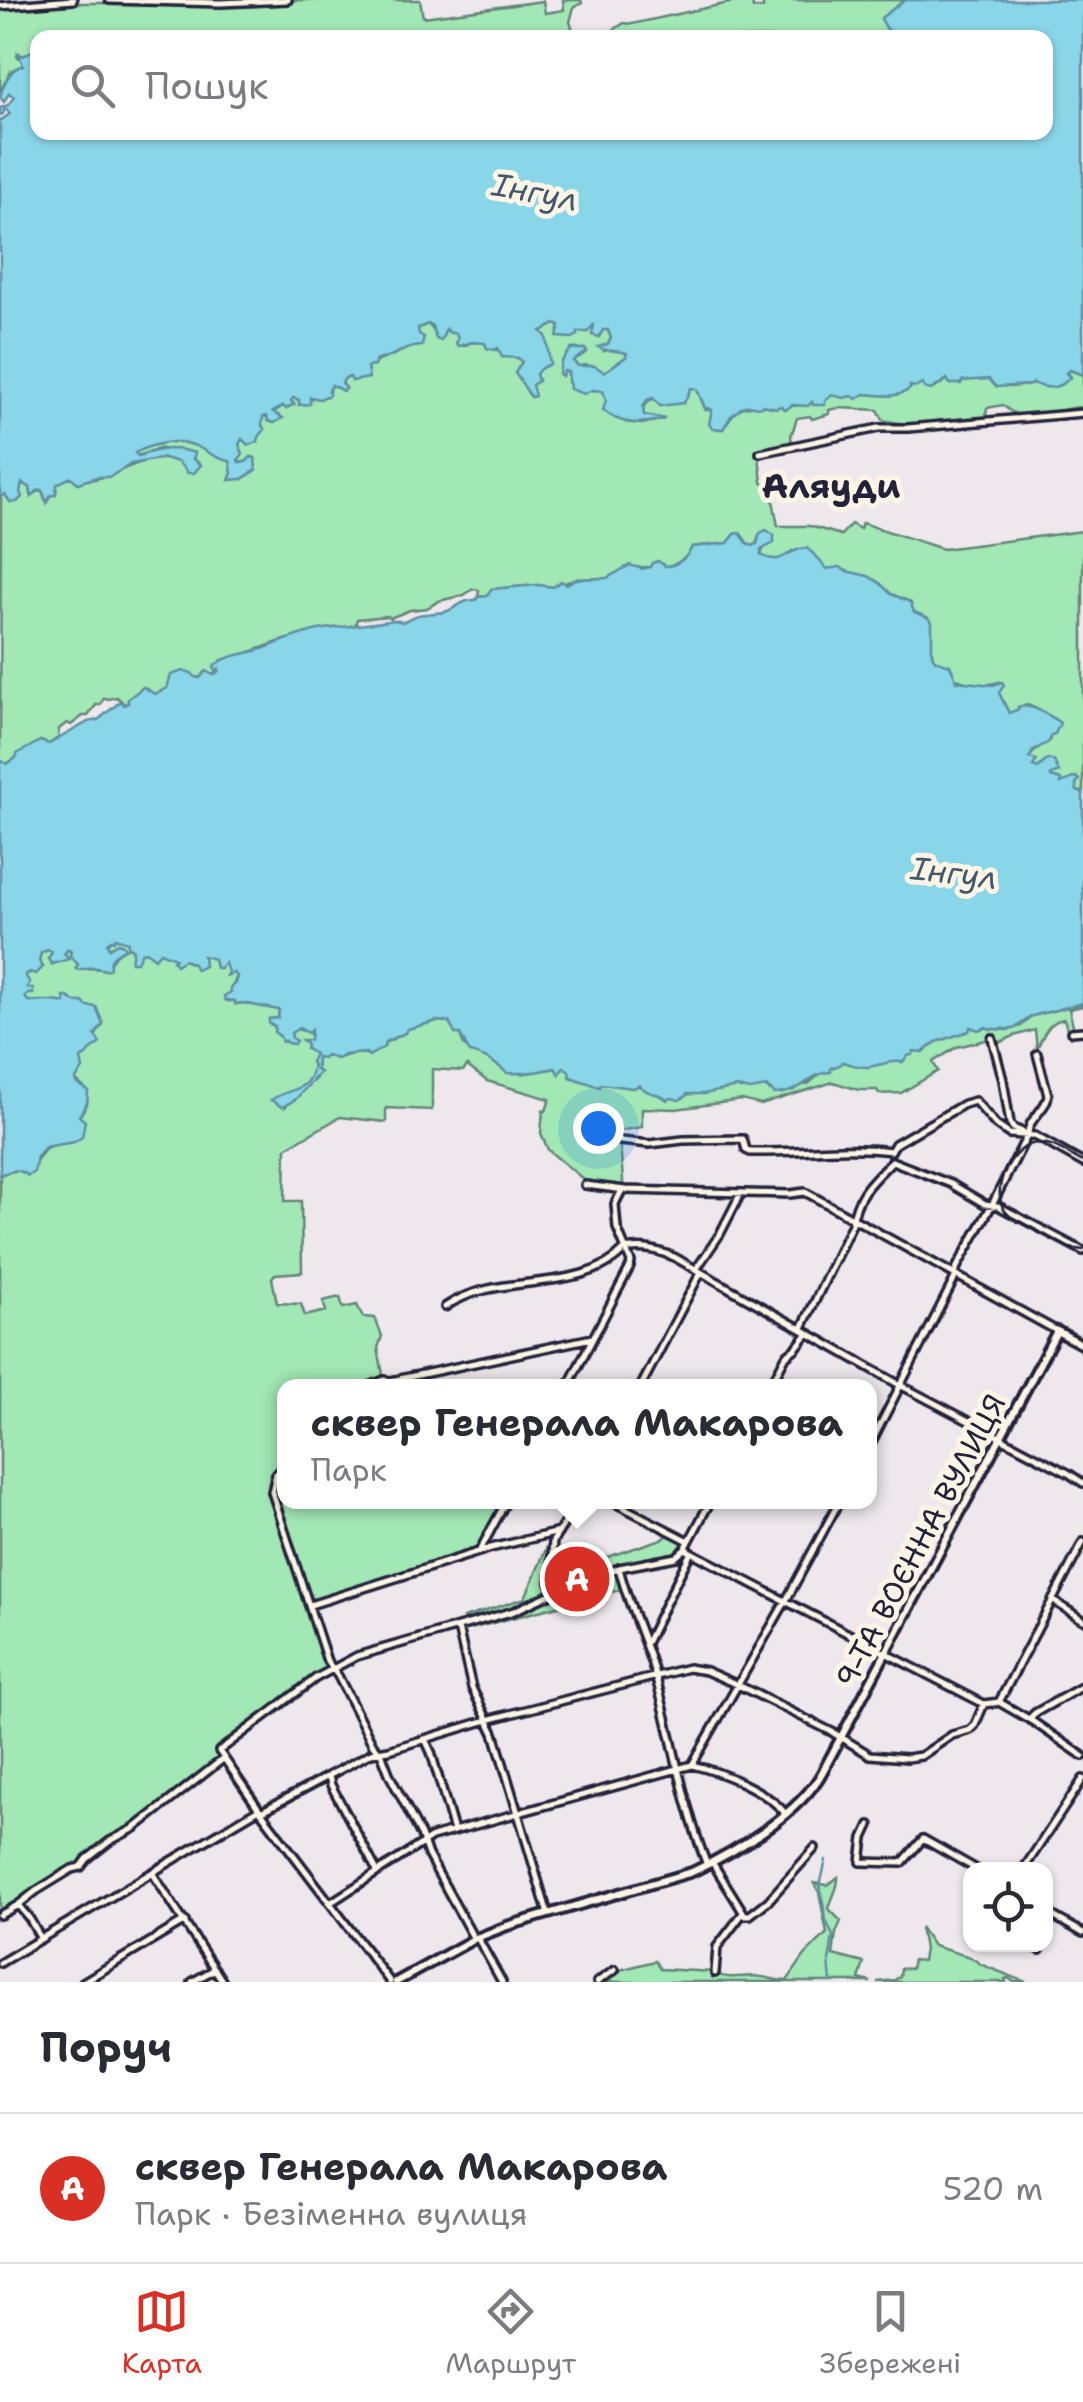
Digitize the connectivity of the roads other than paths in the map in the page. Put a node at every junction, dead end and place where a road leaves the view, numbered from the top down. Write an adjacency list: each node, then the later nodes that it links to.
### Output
1 (72, 0): 4 (street)
2 (109, 0): 3 (street)
3 (288, 0)
4 (0, 6)
5 (1083, 413): 6 (street)
6 (760, 453)
7 (1083, 1031): 8 (street)
8 (1071, 1032)
9 (992, 1038): 11 (street)
10 (1036, 1054): 11 (street)
11 (1028, 1134): 13 (street); 15 (street); 19 (street)
12 (620, 1141): 13 (street)
13 (890, 1151): 14 (street)
14 (892, 1161): 19 (street); 20 (street)
15 (1083, 1164)
16 (585, 1185): 17 (street)
17 (622, 1190): 18 (street); 21 (street)
18 (741, 1193): 20 (street); 23 (street)
19 (992, 1205): 22 (street); 24 (street)
20 (853, 1218): 24 (street); 26 (street)
21 (624, 1250): 23 (street); 25 (street); 28 (street)
22 (1083, 1251)
23 (699, 1270): 26 (street); 32 (street)
24 (956, 1274): 27 (street); 34 (street)
25 (445, 1306)
26 (805, 1331): 33 (street); 34 (street)
27 (1057, 1331): 29 (street); 36 (street, 9-ТА ВОЄННА ВУЛИЦЯ)
28 (592, 1338): 30 (street); 31 (street)
29 (1083, 1344)
30 (399, 1379)
31 (572, 1379)
32 (644, 1379)
33 (774, 1379)
34 (900, 1385): 35 (street); 36 (street)
35 (877, 1431)
36 (1000, 1439): 38 (street); 61 (street, 9-ТА ВОЄННА ВУЛИЦЯ)
37 (277, 1473): 39 (street)
38 (1083, 1484)
39 (277, 1504)
40 (278, 1509): 57 (street)
41 (502, 1509): 50 (street)
42 (574, 1509): 46 (street)
43 (627, 1509): 47 (street)
44 (706, 1509): 47 (street)
45 (835, 1509): 56 (street)
46 (559, 1532): 50 (street); 51 (street)
47 (689, 1540): 49 (street)
48 (1083, 1542): 55 (street)
49 (688, 1550): 52 (street); 56 (street); 60 (street)
50 (479, 1553): 57 (street)
51 (552, 1568): 53 (street); 54 (street)
52 (619, 1568): 53 (street); 60 (street)
53 (574, 1585): 54 (street)
54 (555, 1592): 59 (street)
55 (1052, 1600): 58 (street); 66 (street)
56 (786, 1602): 61 (street); 64 (street)
57 (310, 1604): 62 (street)
58 (1083, 1620)
59 (458, 1628): 62 (street); 69 (street)
60 (646, 1644): 63 (street)
61 (886, 1654): 67 (street); 71 (street, 9-ТА ВОЄННА ВУЛИЦЯ)
62 (334, 1670): 72 (street); 74 (street)
63 (655, 1675): 64 (street); 69 (street); 76 (street)
64 (738, 1685): 71 (street); 75 (street)
65 (1083, 1686): 68 (street)
66 (999, 1702): 67 (street); 68 (street)
67 (984, 1704): 71 (street)
68 (1029, 1719): 73 (street)
69 (487, 1720): 70 (street); 80 (street)
70 (425, 1738): 72 (street); 83 (street)
71 (840, 1739): 81 (street, 9-ТА ВОЄННА ВУЛИЦЯ)
72 (378, 1751): 77 (street); 84 (street)
73 (1083, 1756)
74 (224, 1759): 79 (street); 92 (street)
75 (692, 1765): 76 (street); 81 (street)
76 (677, 1768): 80 (street); 88 (street)
77 (328, 1776): 79 (street); 89 (street)
78 (1083, 1779): 87 (street)
79 (260, 1811): 90 (street); 91 (street)
80 (519, 1814): 83 (street); 94 (street)
81 (786, 1814): 88 (street, 9-ТА ВОЄННА ВУЛИЦЯ)
82 (870, 1825): 86 (street)
83 (454, 1831): 84 (street)
84 (424, 1843): 89 (street); 99 (street)
85 (815, 1848): 93 (street)
86 (964, 1862)
87 (1028, 1862)
88 (710, 1864): 93 (street); 94 (street, 9-ТА ВОЄННА ВУЛИЦЯ)
89 (377, 1871): 91 (street)
90 (153, 1874): 97 (street); 100 (street)
91 (330, 1903): 108 (street)
92 (18, 1906): 95 (street); 100 (street)
93 (743, 1913): 104 (street)
94 (548, 1914): 99 (street, 9-ТА ВОЄННА ВУЛИЦЯ)
95 (0, 1915)
96 (1053, 1916): 98 (street)
97 (184, 1921): 102 (street); 105 (street)
98 (1083, 1933)
99 (475, 1938): 108 (street, 9-ТА ВОЄННА ВУЛИЦЯ); 109 (street)
100 (41, 1939): 101 (street)
101 (0, 1964)
102 (214, 1969): 106 (street); 107 (street)
103 (615, 1970): 110 (street)
104 (715, 1973)
105 (83, 1982)
106 (192, 1982)
107 (223, 1982)
108 (393, 1982)
109 (502, 1982)
110 (597, 1982)

